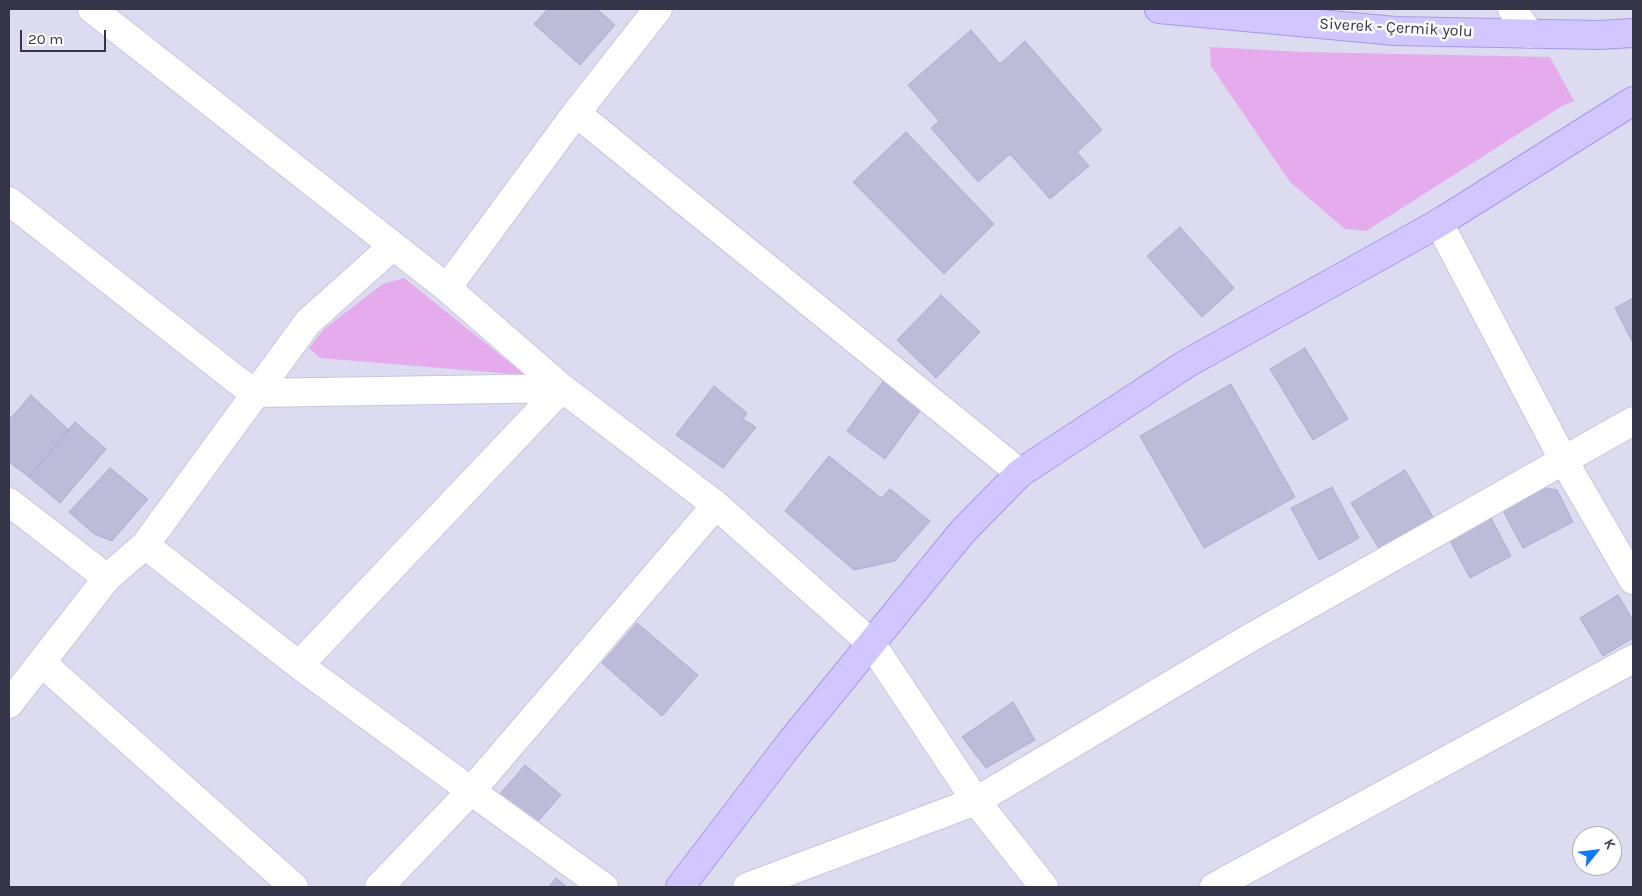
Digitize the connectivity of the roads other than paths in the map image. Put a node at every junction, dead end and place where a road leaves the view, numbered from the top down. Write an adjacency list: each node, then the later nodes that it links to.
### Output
1 (92, 9): 11 (street)
2 (658, 9): 8 (street)
3 (1159, 9): 6 (main road, Siverek - Çermik yolu)
4 (1512, 9): 6 (street)
5 (1633, 33): 6 (main road, Siverek - Çermik yolu)
6 (1530, 34)
7 (1633, 101): 10 (main road)
8 (576, 112): 12 (street); 17 (street)
9 (9, 200): 14 (street)
10 (1439, 223): 16 (street); 17 (main road)
11 (393, 246): 12 (street); 14 (street)
12 (447, 288): 13 (street)
13 (562, 388): 14 (street); 19 (street); 26 (street)
14 (256, 393): 20 (street)
15 (1633, 421): 16 (street)
16 (1564, 461): 22 (street); 29 (street)
17 (1020, 473): 23 (main road)
18 (9, 502): 21 (street)
19 (716, 505): 23 (street); 28 (street)
20 (145, 545): 21 (street); 26 (street)
21 (107, 578): 25 (street)
22 (1633, 580)
23 (871, 643): 29 (street); 33 (main road)
24 (1633, 659): 36 (street)
25 (42, 663): 27 (street); 30 (street)
26 (299, 665): 28 (street)
27 (9, 704)
28 (470, 791): 31 (street); 32 (street)
29 (976, 801): 34 (street); 35 (street)
30 (294, 887)
31 (379, 887)
32 (604, 887)
33 (680, 887)
34 (747, 887)
35 (1044, 887)
36 (1214, 887)

